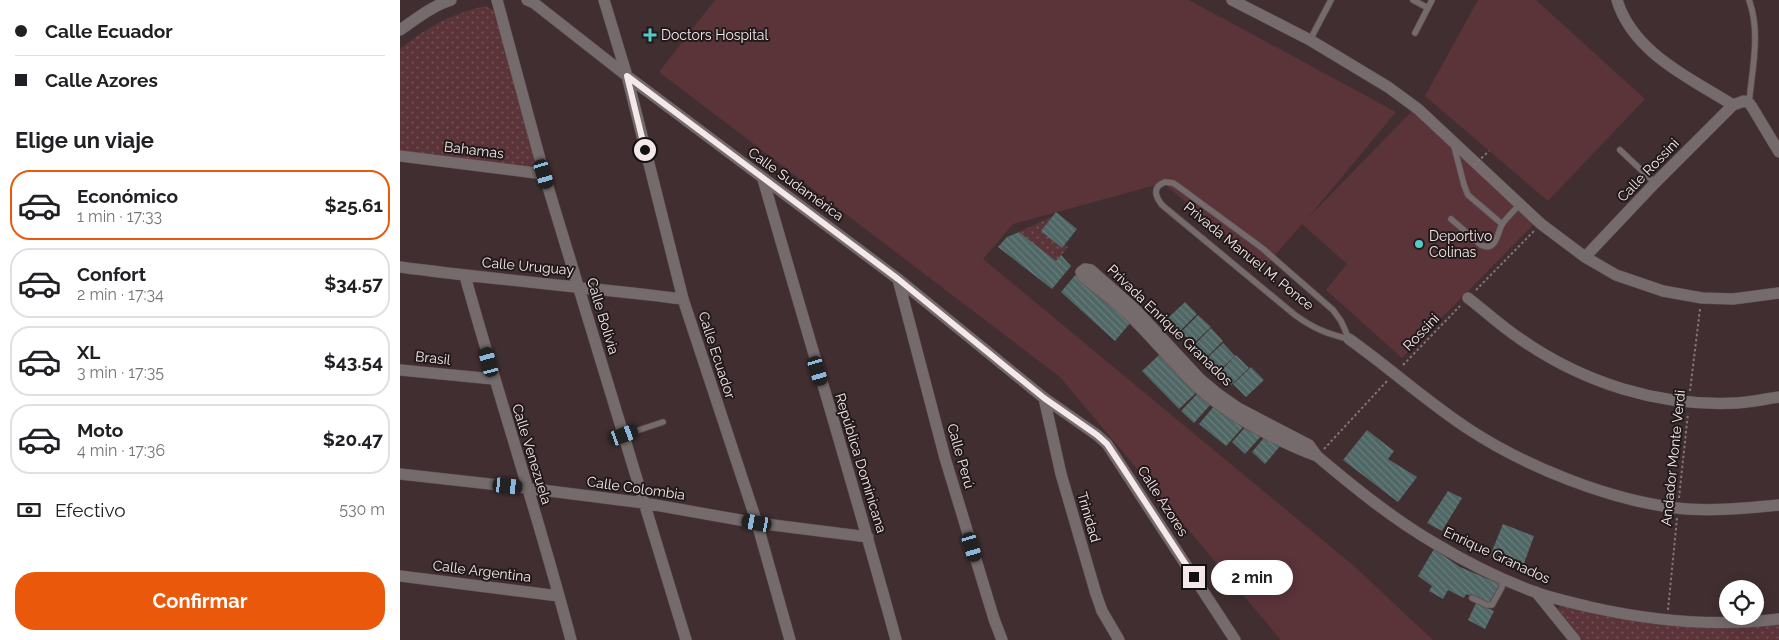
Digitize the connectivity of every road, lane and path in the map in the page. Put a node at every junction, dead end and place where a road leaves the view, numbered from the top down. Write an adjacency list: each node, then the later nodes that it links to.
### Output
1 (451, 0): 12 (street)
2 (496, 0): 24 (street, Calle Bolivia)
3 (527, 0): 15 (street, Calle Sudamérica)
4 (604, 0): 15 (street, Calle Ecuador)
5 (1232, 0): 14 (street)
6 (1331, 0): 14 (lane)
7 (1413, 0): 11 (lane)
8 (1432, 0): 11 (lane)
9 (1617, 0): 17 (street)
10 (1749, 0): 16 (lane)
11 (1428, 8): 13 (lane)
12 (400, 30)
13 (1415, 34)
14 (1310, 40): 18 (street)
15 (627, 76): 25 (street, Calle Sudamérica); 39 (street, Calle Ecuador)
16 (1749, 103): 17 (street); 21 (street)
17 (1733, 105): 26 (street, Calle Rossini)
18 (1454, 142): 27 (street); 29 (lane)
19 (1620, 150): 26 (lane)
20 (1490, 151): 23 (path, bridge)
21 (1779, 152)
22 (400, 156): 24 (street, Bahamas)
23 (1474, 165)
24 (544, 174): 35 (street, Calle Bolivia)
25 (763, 179): 34 (street, Calle Sudamérica); 56 (street, República Dominicana)
26 (1655, 183): 31 (street, Calle Rossini)
27 (1520, 204): 29 (lane); 30 (street)
28 (1451, 219): 29 (lane)
29 (1502, 224)
30 (1542, 224): 31 (street); 37 (path, Rossini)
31 (1585, 257): 38 (street)
32 (400, 267): 33 (street, Calle Uruguay)
33 (465, 276): 35 (street, Calle Uruguay); 43 (street, Calle Venezuela)
34 (898, 279): 45 (street, Calle Sudamérica); 68 (street, Calle Perú)
35 (578, 286): 39 (street, Calle Uruguay); 48 (street, Calle Bolivia)
36 (1779, 293): 38 (street)
37 (1468, 298): 42 (path, Rossini); 46 (street)
38 (1702, 298): 46 (path, Andador Monte Verdi)
39 (683, 299): 55 (street, Calle Ecuador)
40 (1349, 339): 40 (lane, Privada Manuel M. Ponce); 42 (street, Privada Manuel M. Ponce)
41 (400, 370): 43 (street, Brasil)
42 (1394, 374): 49 (path, Rossini); 54 (street, Privada Manuel M. Ponce)
43 (493, 379): 51 (street, Calle Venezuela)
44 (1779, 397): 46 (street)
45 (1044, 398): 69 (street, Trinidad); 70 (street, Calle Azores)
46 (1689, 402): 54 (path, Andador Monte Verdi)
47 (662, 422): 48 (lane)
48 (624, 435): 52 (street, Calle Bolivia)
49 (1317, 456): 49 (street, Privada Enrique Granados); 57 (street, Enrique Granados)
50 (400, 474): 51 (street, Calle Colombia)
51 (526, 488): 52 (street, Calle Colombia); 60 (street, Calle Venezuela)
52 (644, 503): 55 (street, Calle Colombia); 65 (street, Calle Bolivia)
53 (1779, 505): 54 (street, Privada Manuel M. Ponce)
54 (1678, 509): 63 (path, Andador Monte Verdi)
55 (757, 523): 56 (street, Calle Colombia); 66 (street, Calle Ecuador)
56 (868, 537): 67 (street, República Dominicana)
57 (1475, 565): 59 (street, Enrique Granados); 61 (lane)
58 (400, 576): 60 (street, Calle Argentina)
59 (1536, 592): 63 (street, Enrique Granados); 71 (street)
60 (559, 596): 64 (street, Calle Venezuela)
61 (1472, 598)
62 (1779, 619): 63 (street, Enrique Granados)
63 (1667, 620)
64 (571, 640)
65 (686, 640)
66 (790, 640)
67 (896, 640)
68 (1002, 640)
69 (1119, 640)
70 (1235, 640)
71 (1575, 640)

